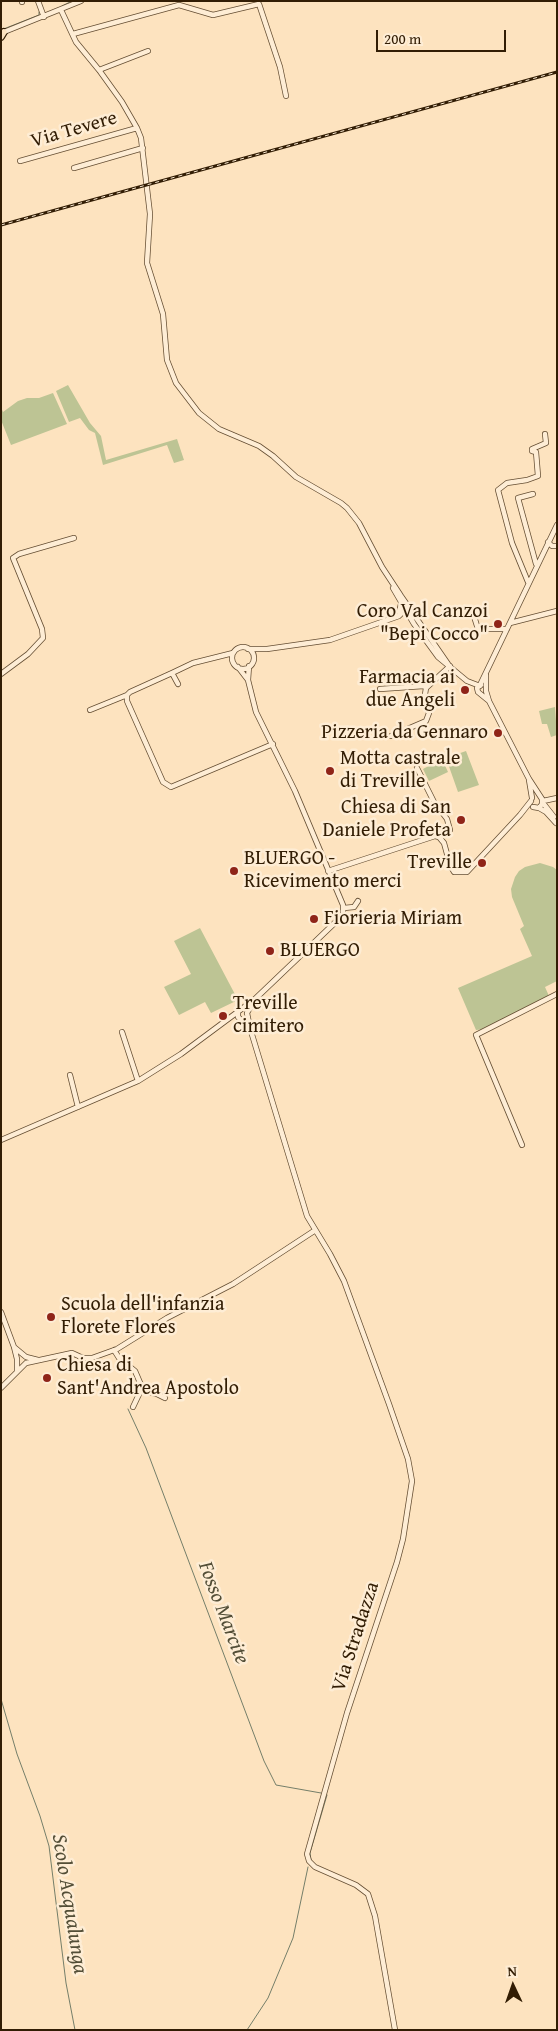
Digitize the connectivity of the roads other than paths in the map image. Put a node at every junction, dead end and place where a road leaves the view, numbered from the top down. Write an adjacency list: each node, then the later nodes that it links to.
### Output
1 (38, 1): 4 (street)
2 (81, 1): 3 (street)
3 (61, 10): 4 (street); 6 (street, Via Tevere)
4 (44, 17): 5 (street)
5 (2, 34)
6 (73, 34): 8 (street, Via Tevere); 9 (street)
7 (148, 51): 8 (street)
8 (99, 70): 10 (street, Via Tevere)
9 (286, 96)
10 (137, 128): 11 (street, Via Tevere); 12 (street, Via Tevere)
11 (143, 148): 13 (street, Via Tevere); 21 (street, Via Tevere)
12 (20, 162)
13 (74, 168)
14 (545, 434): 22 (street)
15 (532, 494): 20 (street)
16 (557, 525): 18 (street)
17 (74, 538): 43 (street)
18 (548, 542): 19 (street); 20 (street)
19 (557, 546)
20 (536, 565): 22 (street)
21 (382, 567): 23 (street); 24 (street)
22 (528, 582): 31 (street)
23 (401, 596): 25 (street); 30 (street)
24 (400, 602): 25 (street); 28 (street)
25 (406, 610): 28 (street); 29 (street); 30 (street)
26 (472, 610): 32 (street)
27 (557, 611): 31 (street)
28 (399, 614): 29 (street); 34 (street)
29 (411, 619): 39 (street)
30 (418, 622): 39 (street)
31 (510, 623): 32 (street)
32 (507, 629): 48 (street)
33 (248, 649): 34 (street); 35 (street); 37 (street)
34 (267, 649): 37 (street)
35 (233, 653): 36 (street); 38 (street)
36 (218, 658): 38 (street); 42 (street)
37 (253, 658): 40 (street)
38 (233, 662): 41 (street)
39 (449, 665): 46 (street); 48 (street)
40 (249, 666): 41 (street); 44 (street)
41 (238, 667): 44 (street)
42 (172, 673): 45 (street); 49 (street)
43 (1, 674)
44 (248, 680): 52 (street)
45 (178, 684)
46 (426, 688): 47 (street); 51 (street)
47 (380, 689)
48 (482, 689): 54 (street)
49 (127, 694): 50 (street); 52 (street)
50 (90, 710)
51 (391, 736)
52 (273, 744): 63 (street)
53 (418, 768): 62 (street)
54 (529, 778): 56 (street); 57 (street)
55 (557, 798): 57 (street)
56 (531, 799): 57 (street); 58 (street); 60 (street)
57 (542, 801): 59 (street); 61 (street)
58 (533, 808): 59 (street); 60 (street)
59 (539, 808): 61 (street)
60 (520, 815): 62 (street)
61 (556, 824)
62 (439, 837): 63 (street)
63 (328, 871): 65 (street)
64 (358, 901): 65 (street)
65 (344, 910): 67 (street)
66 (557, 994): 78 (street)
67 (255, 999): 68 (street); 69 (street)
68 (239, 1010): 69 (street); 70 (street); 71 (street)
69 (247, 1014): 70 (street); 72 (street)
70 (240, 1019): 71 (street); 72 (street)
71 (222, 1024): 75 (street)
72 (250, 1028): 79 (street)
73 (122, 1032): 75 (street)
74 (70, 1075): 76 (street)
75 (138, 1081): 76 (street)
76 (78, 1107): 77 (street)
77 (1, 1140)
78 (522, 1146)
79 (314, 1231): 82 (street); 92 (street, Via Stradazza)
80 (1, 1312): 81 (street)
81 (14, 1347): 83 (street); 84 (street)
82 (114, 1350): 85 (street); 89 (street)
83 (24, 1356): 84 (street); 85 (street); 86 (street)
84 (17, 1360): 86 (street); 87 (street)
85 (39, 1361): 86 (street)
86 (24, 1364): 87 (street)
87 (16, 1372): 88 (street)
88 (1, 1388)
89 (141, 1390): 90 (street); 91 (street)
90 (164, 1398)
91 (133, 1407)
92 (395, 2030)

